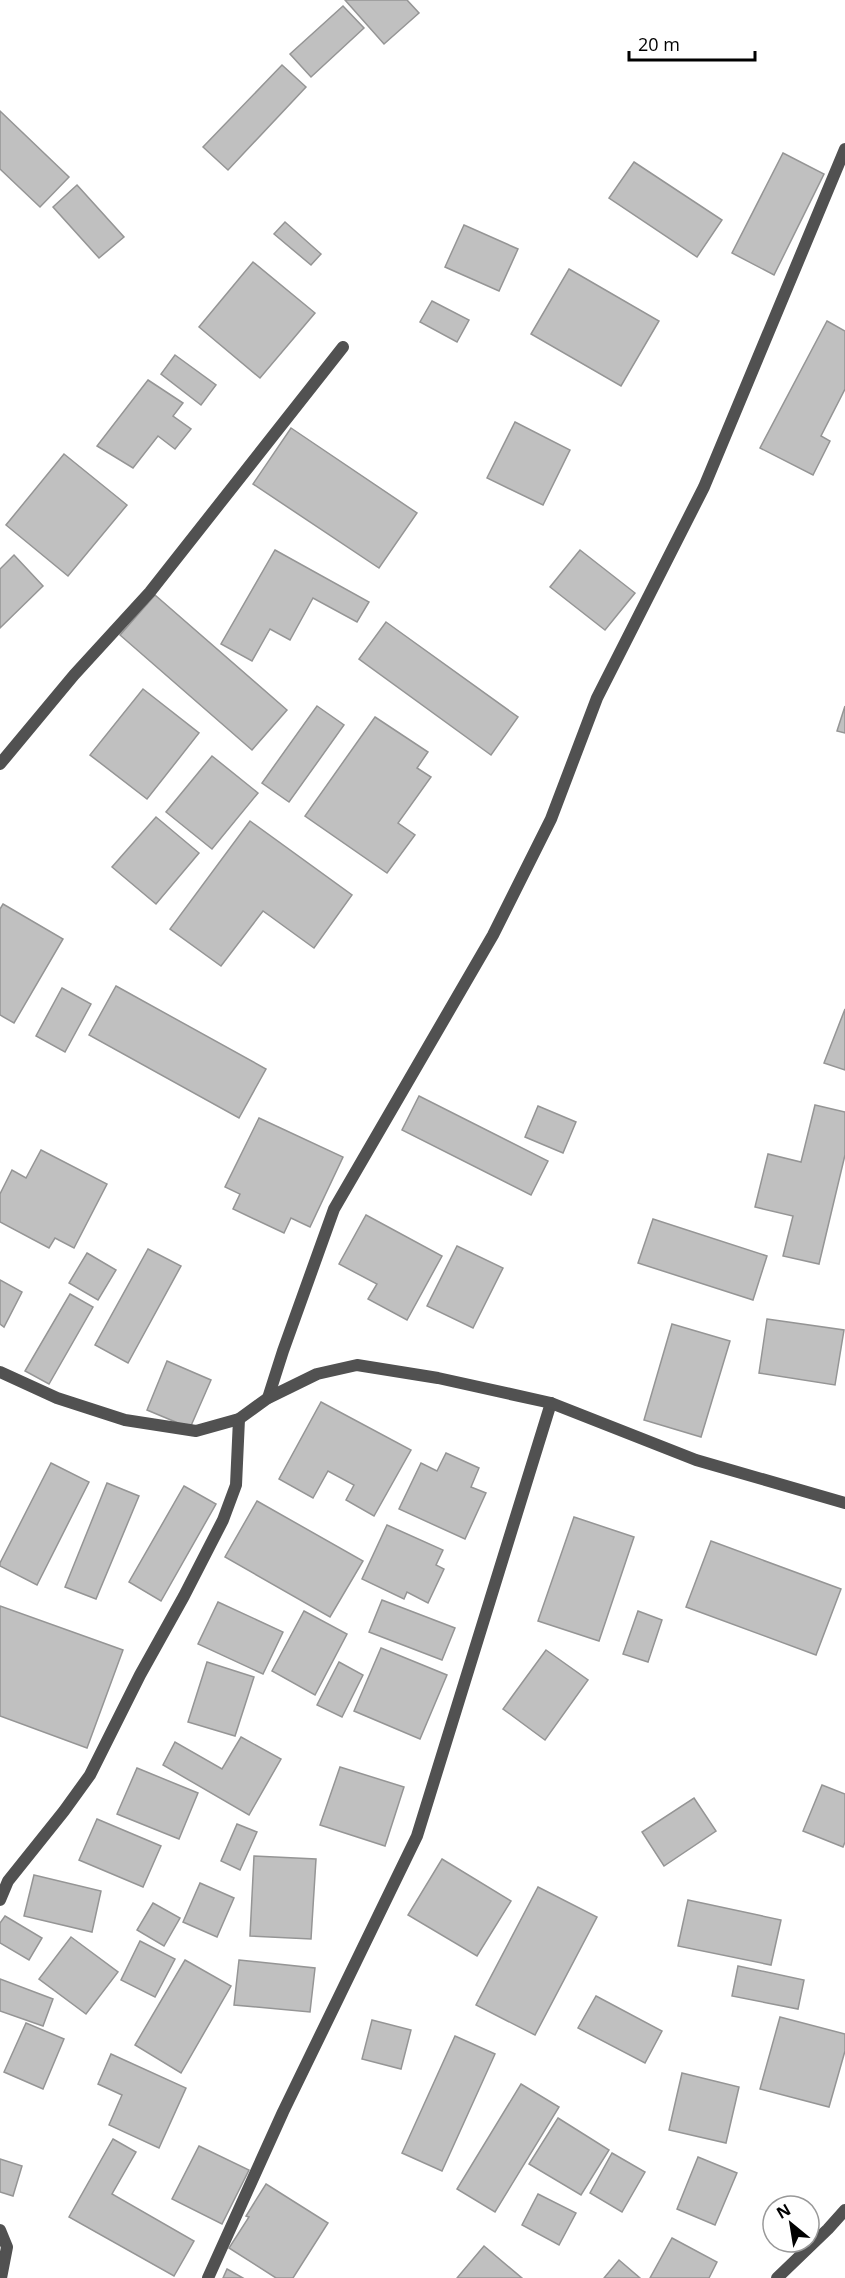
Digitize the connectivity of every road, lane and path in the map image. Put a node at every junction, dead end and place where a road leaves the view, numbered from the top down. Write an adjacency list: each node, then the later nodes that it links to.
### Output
1 (845, 150): 5 (street)
2 (343, 347): 3 (street)
3 (0, 764)
4 (0, 1372): 7 (street)
5 (268, 1398): 6 (street); 7 (street)
6 (551, 1403): 8 (street); 13 (street)
7 (239, 1419): 9 (street)
8 (845, 1503)
9 (0, 1900)
10 (845, 2210): 14 (street)
11 (0, 2230): 12 (street)
12 (1, 2278)
13 (208, 2278)
14 (777, 2278)

